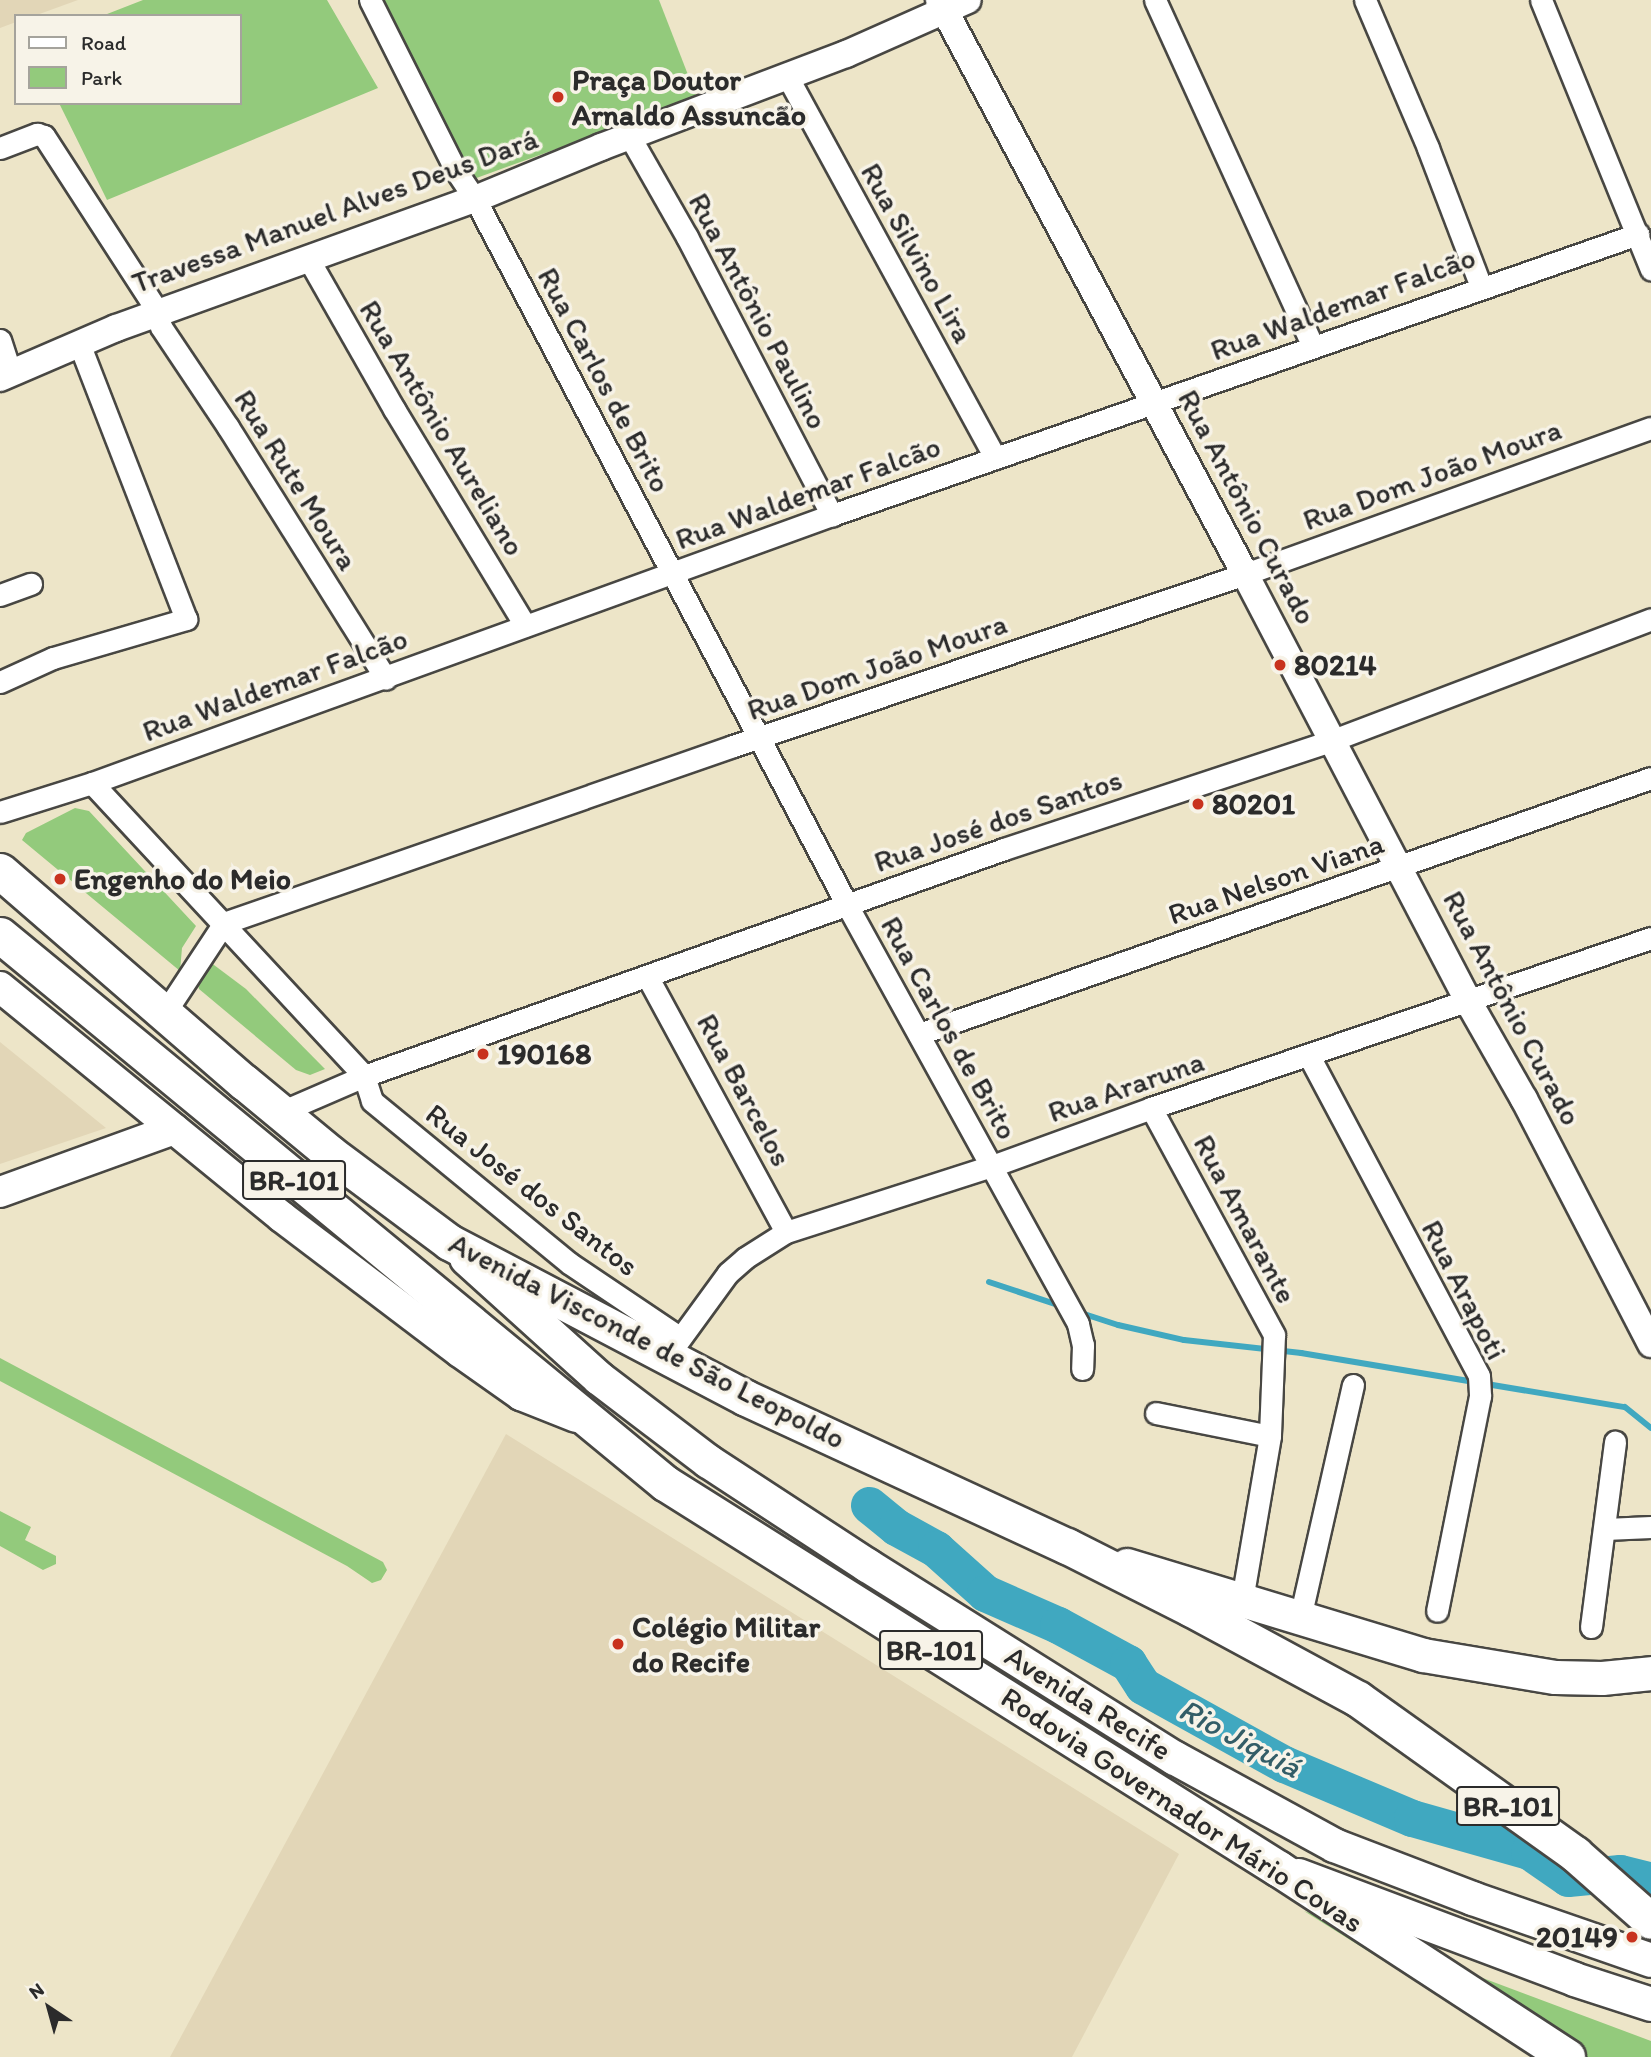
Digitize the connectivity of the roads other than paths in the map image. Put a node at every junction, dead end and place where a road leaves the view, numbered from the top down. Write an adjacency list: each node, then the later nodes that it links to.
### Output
1 (370, 0): 10 (street, Rua Carlos de Brito)
2 (968, 0): 6 (street, Travessa Manuel Alves Deus Dará)
3 (1155, 0): 18 (street)
4 (1365, 0): 14 (street)
5 (1541, 0): 11 (street)
6 (941, 5): 7 (street, Travessa Manuel Alves Deus Dará); 20 (street, Rua Antônio Curado)
7 (787, 76): 8 (street, Travessa Manuel Alves Deus Dará); 22 (street, Rua Silvino Lira)
8 (630, 136): 10 (street, Travessa Manuel Alves Deus Dará); 23 (street, Rua Antônio Paulino)
9 (0, 148): 15 (street, Rua Rute Moura)
10 (475, 199): 12 (street, Travessa Manuel Alves Deus Dará); 24 (street, Rua Carlos de Brito)
11 (1638, 234): 13 (street); 14 (street, Rua Waldemar Falcão)
12 (309, 260): 15 (street, Travessa Manuel Alves Deus Dará); 29 (street, Rua Antônio Aureliano)
13 (1651, 269)
14 (1481, 287): 18 (street, Rua Waldemar Falcão)
15 (158, 312): 17 (street, Travessa Manuel Alves Deus Dará); 30 (street, Rua Rute Moura)
16 (0, 340): 19 (street)
17 (79, 343): 19 (street, Travessa Manuel Alves Deus Dará); 31 (street)
18 (1313, 346): 20 (street, Rua Waldemar Falcão)
19 (6, 376)
20 (1155, 404): 22 (street, Rua Waldemar Falcão); 25 (street, Rua Antônio Curado)
21 (1651, 428): 25 (street, Rua Dom João Moura)
22 (995, 458): 23 (street, Rua Waldemar Falcão)
23 (832, 515): 24 (street, Rua Waldemar Falcão)
24 (673, 574): 29 (street, Rua Waldemar Falcão); 32 (street, Rua Carlos de Brito)
25 (1245, 574): 32 (street, Rua Dom João Moura); 33 (street, Rua Antônio Curado)
26 (31, 584): 27 (street)
27 (0, 595)
28 (1651, 619): 33 (street, Rua José dos Santos)
29 (525, 625): 30 (street, Rua Waldemar Falcão)
30 (386, 678): 35 (street, Rua Waldemar Falcão)
31 (0, 682)
32 (759, 738): 39 (street, Rua Carlos de Brito); 40 (street, Rua Dom João Moura)
33 (1332, 740): 37 (street, Rua Antônio Curado); 39 (street, Rua José dos Santos)
34 (1651, 778): 37 (street, Rua Nelson Viana)
35 (92, 783): 36 (street, Rua Waldemar Falcão); 40 (street, Rua José dos Santos)
36 (0, 812)
37 (1400, 867): 45 (street, Rua Antônio Curado); 47 (street, Rua Nelson Viana)
38 (0, 871): 46 (highway, Avenida Visconde de São Leopoldo / BR-101)
39 (847, 905): 43 (street, Rua José dos Santos); 47 (street, Rua Carlos de Brito)
40 (225, 923): 46 (street); 49 (street, Rua José dos Santos)
41 (0, 935): 62 (highway, Avenida Visconde de São Leopoldo / BR-101)
42 (1651, 939): 45 (street, Rua Araruna)
43 (647, 976): 49 (street, Rua José dos Santos); 55 (street, Rua Barcelos)
44 (0, 987): 52 (main road)
45 (1468, 1001): 48 (street, Rua Araruna); 57 (street, Rua Antônio Curado)
46 (164, 1014): 51 (highway, Avenida Visconde de São Leopoldo / BR-101)
47 (919, 1034): 53 (street, Rua Carlos de Brito)
48 (1309, 1056): 50 (street, Rua Araruna); 69 (street, Rua Arapoti)
49 (364, 1076): 51 (street, Rua José dos Santos); 58 (street, Rua José dos Santos)
50 (1151, 1108): 53 (street, Rua Araruna); 63 (street, Rua Amarante)
51 (281, 1112): 56 (highway, Avenida Visconde de São Leopoldo / BR-101)
52 (174, 1129): 54 (main road); 62 (main road)
53 (992, 1166): 55 (street, Rua Araruna); 59 (street, Rua Carlos de Brito)
54 (0, 1192)
55 (786, 1232): 58 (street, Rua Araruna)
56 (449, 1242): 58 (highway, Avenida Visconde de São Leopoldo / BR-101); 75 (main road, Avenida Recife)
57 (1651, 1344)
58 (673, 1347): 67 (highway, Avenida Visconde de São Leopoldo / BR-101)
59 (1082, 1369)
60 (1353, 1385): 70 (street)
61 (1156, 1413): 63 (street)
62 (590, 1422): 73 (highway, Rodovia Governador Mário Covas / BR-101)
63 (1270, 1436): 68 (street, Rua Amarante)
64 (1615, 1442): 66 (street)
65 (1651, 1528): 66 (street)
66 (1605, 1529): 71 (street)
67 (1067, 1546): 68 (main road, Avenida Visconde de São Leopoldo); 74 (highway, Avenida Visconde de São Leopoldo / BR-101)
68 (1242, 1600): 70 (main road, Avenida Visconde de São Leopoldo)
69 (1437, 1611)
70 (1300, 1618): 72 (main road, Avenida Visconde de São Leopoldo)
71 (1591, 1627)
72 (1651, 1673)
73 (1279, 1869): 76 (main road); 77 (highway, Rodovia Governador Mário Covas / BR-101)
74 (1651, 1921)
75 (1651, 1960)
76 (1651, 2004)
77 (1567, 2057)

